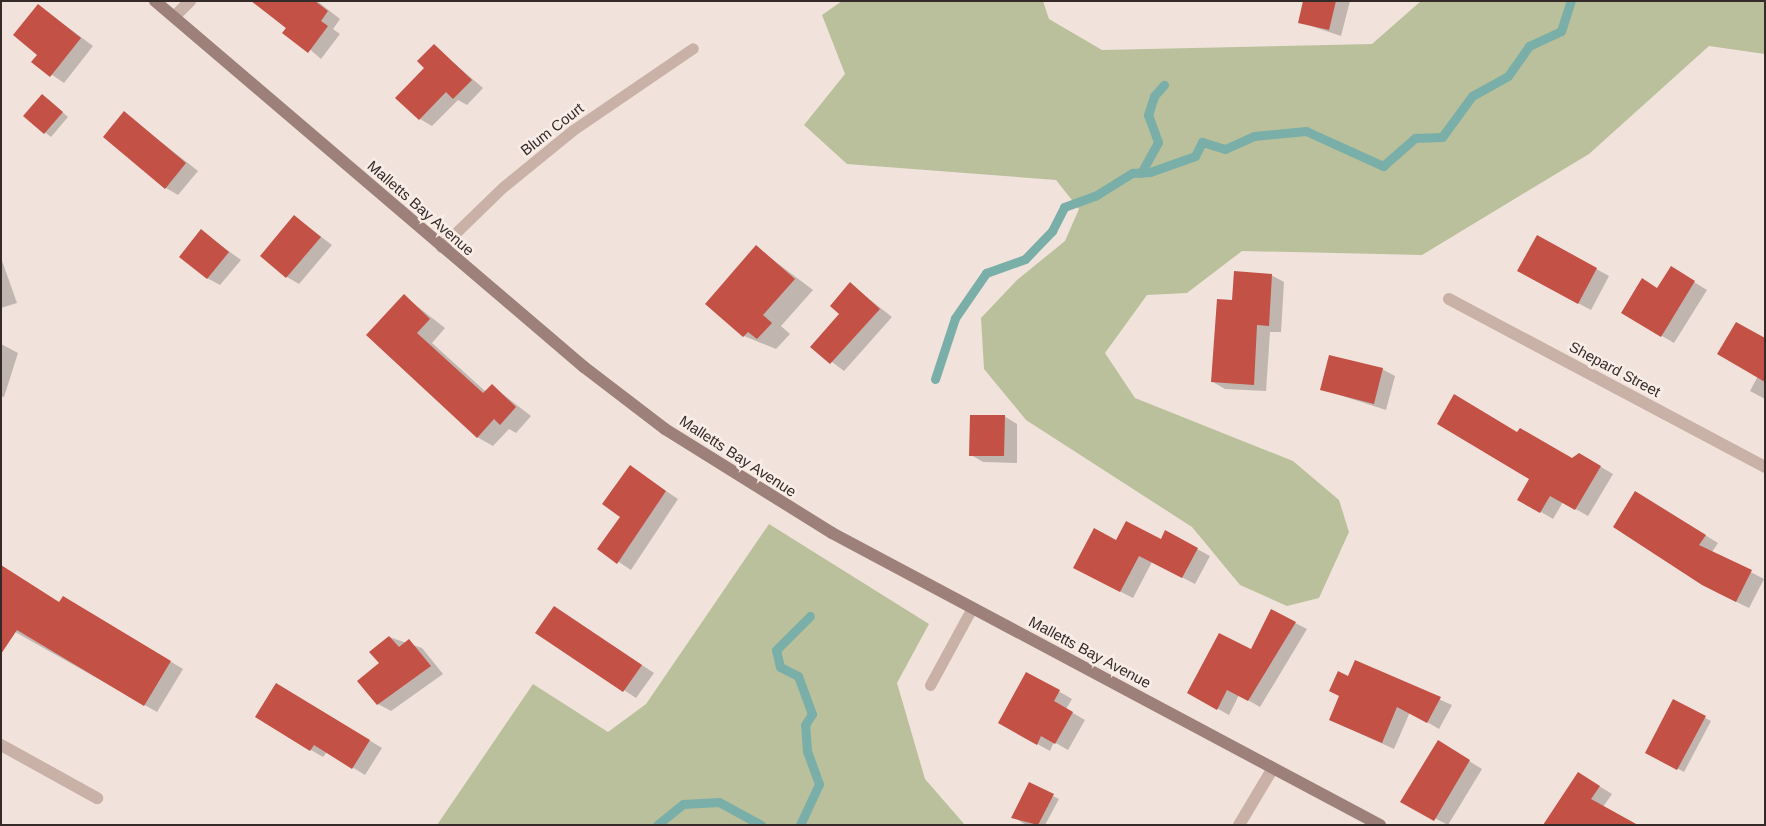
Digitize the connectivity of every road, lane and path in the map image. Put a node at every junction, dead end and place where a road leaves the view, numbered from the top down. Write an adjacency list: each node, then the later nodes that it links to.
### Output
1 (155, 1): 3 (street, Malletts Bay Avenue)
2 (190, 1): 3 (street)
3 (174, 17): 5 (street, Malletts Bay Avenue)
4 (693, 48): 5 (lane, Blum Court)
5 (441, 247): 8 (street, Malletts Bay Avenue)
6 (1450, 298): 7 (street, Shepard Street)
7 (1765, 467)
8 (972, 608): 9 (lane); 11 (street, Malletts Bay Avenue)
9 (930, 685)
10 (1, 745): 12 (street)
11 (1273, 768): 13 (street); 14 (street, Malletts Bay Avenue)
12 (97, 798)
13 (1239, 825)
14 (1380, 825)

